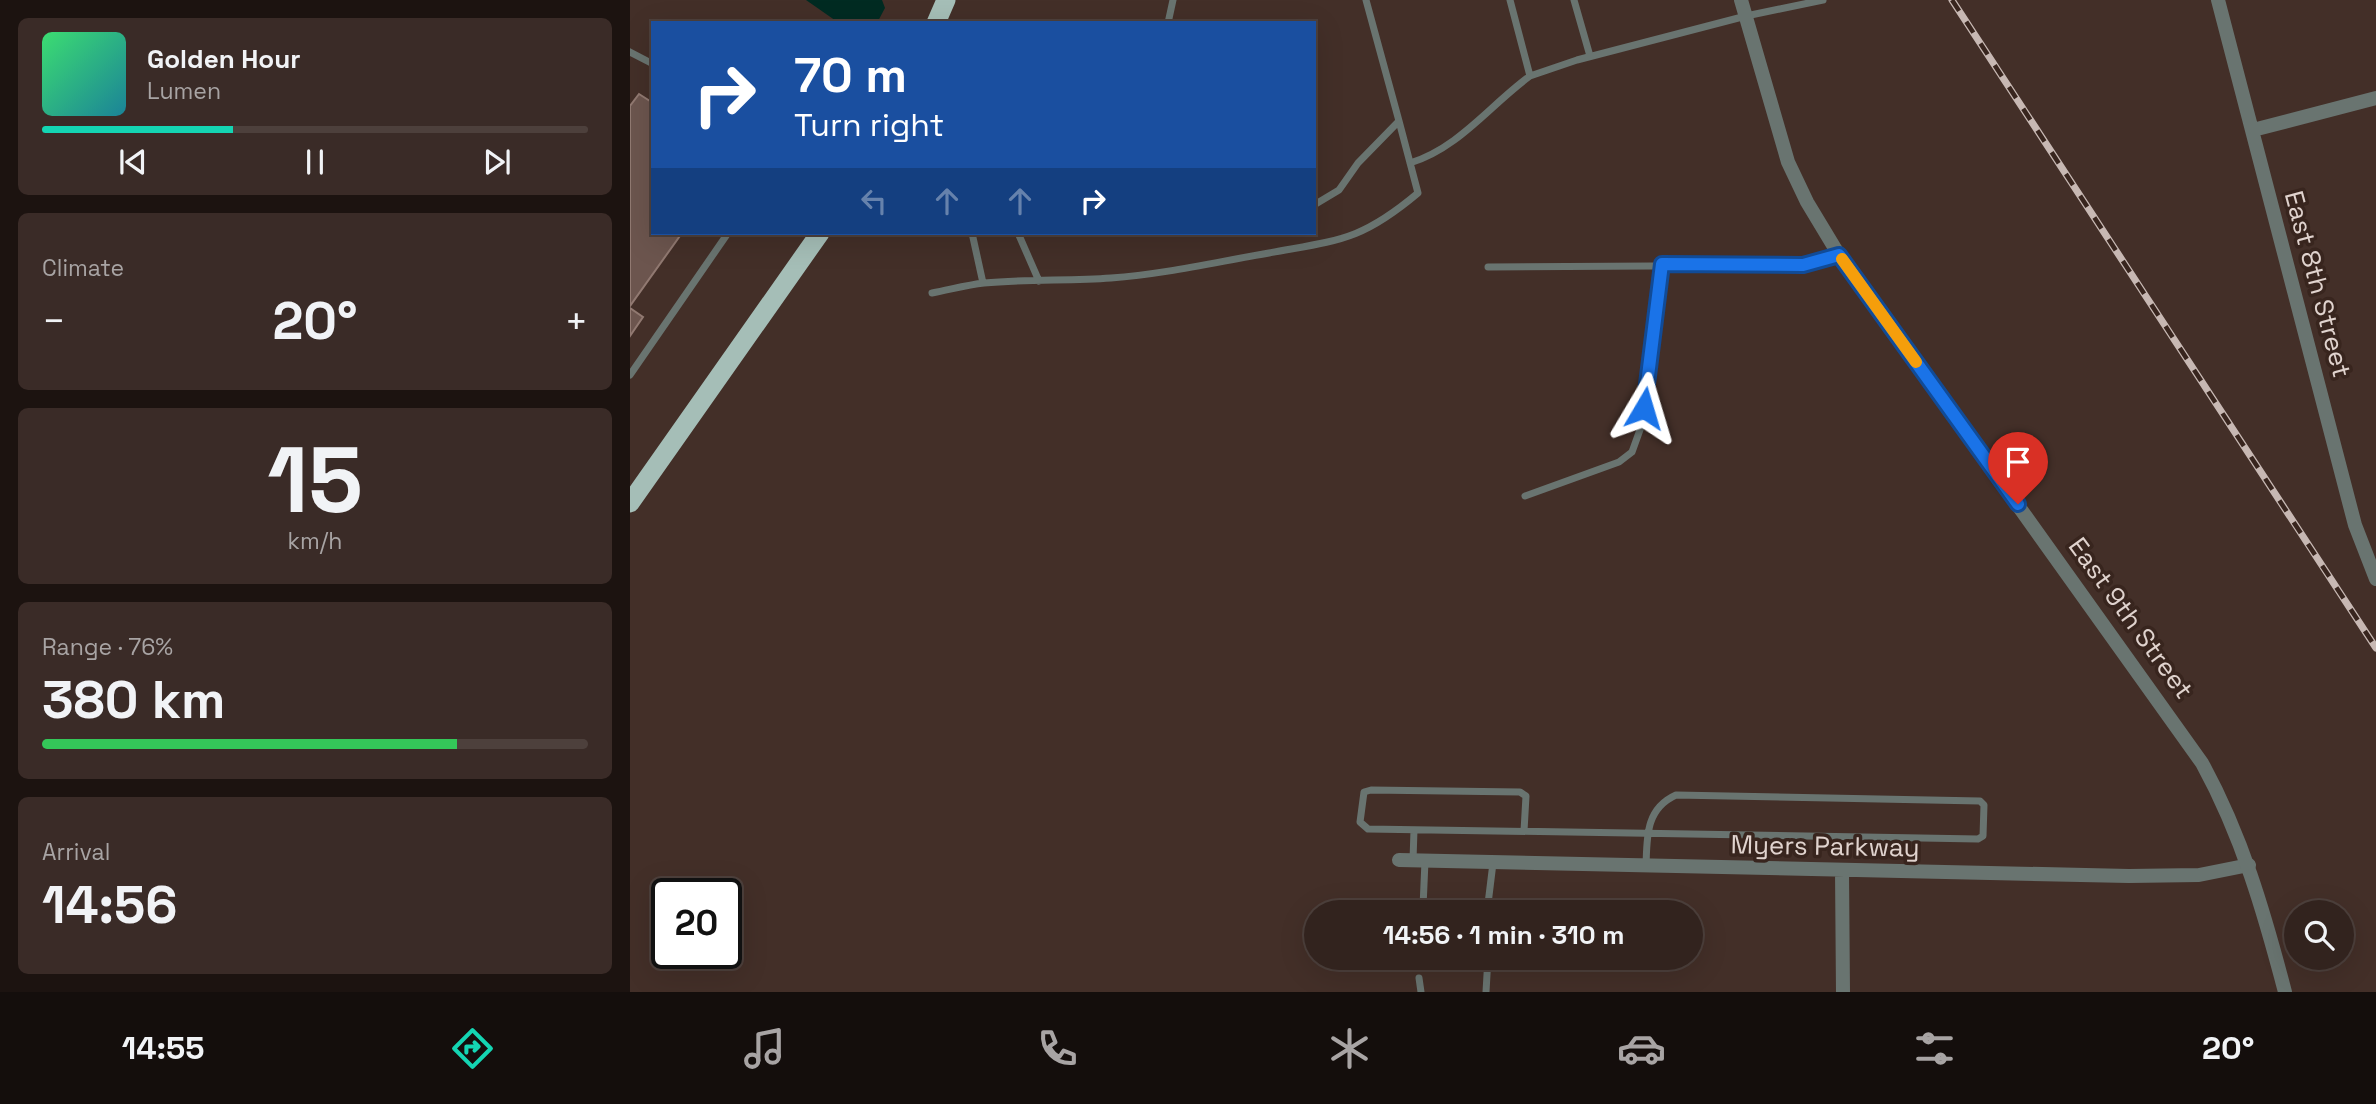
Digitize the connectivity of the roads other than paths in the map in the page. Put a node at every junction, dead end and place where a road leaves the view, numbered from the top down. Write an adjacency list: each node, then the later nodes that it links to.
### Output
1 (946, 0): 10 (highway)
2 (1173, 0): 11 (lane)
3 (1366, 0): 17 (lane)
4 (1510, 0): 15 (lane)
5 (1574, 0): 13 (lane)
6 (1741, 0): 9 (street, East 9th Street)
7 (1823, 0): 9 (lane)
8 (2218, 0): 18 (street, East 8th Street)
9 (1746, 16): 13 (lane); 25 (street, East 9th Street)
10 (937, 21)
11 (1168, 21)
12 (630, 52): 14 (lane)
13 (1590, 56): 15 (lane)
14 (651, 63)
15 (1530, 76): 19 (lane)
16 (2376, 98): 18 (street)
17 (1399, 121): 19 (lane); 20 (lane)
18 (2253, 130): 34 (street, East 8th Street)
19 (1410, 163): 28 (lane)
20 (1316, 204)
21 (727, 235): 31 (lane)
22 (819, 235): 33 (highway)
23 (972, 235): 29 (lane)
24 (1019, 235): 28 (lane)
25 (1839, 255): 26 (lane); 41 (street, East 9th Street)
26 (1662, 264): 27 (lane); 32 (lane)
27 (1488, 267)
28 (1040, 281): 29 (lane)
29 (983, 283): 30 (lane)
30 (932, 293)
31 (630, 375)
32 (1525, 496)
33 (630, 503)
34 (2372, 559): 35 (street, East 8th Street)
35 (2376, 579)
36 (1414, 830): 37 (lane); 37 (lane); 39 (lane)
37 (1524, 831): 38 (lane)
38 (1647, 833): 38 (lane); 42 (lane)
39 (1412, 860): 40 (street, Myers Parkway); 44 (lane)
40 (1493, 863): 42 (street, Myers Parkway); 45 (lane)
41 (2249, 865): 43 (street, Myers Parkway); 51 (street, East 9th Street)
42 (1646, 867): 43 (street, Myers Parkway)
43 (1843, 871): 50 (street)
44 (1421, 900)
45 (1488, 900)
46 (1487, 970): 49 (lane)
47 (1419, 978): 48 (lane)
48 (1421, 992)
49 (1486, 992)
50 (1843, 992)
51 (2285, 992)

